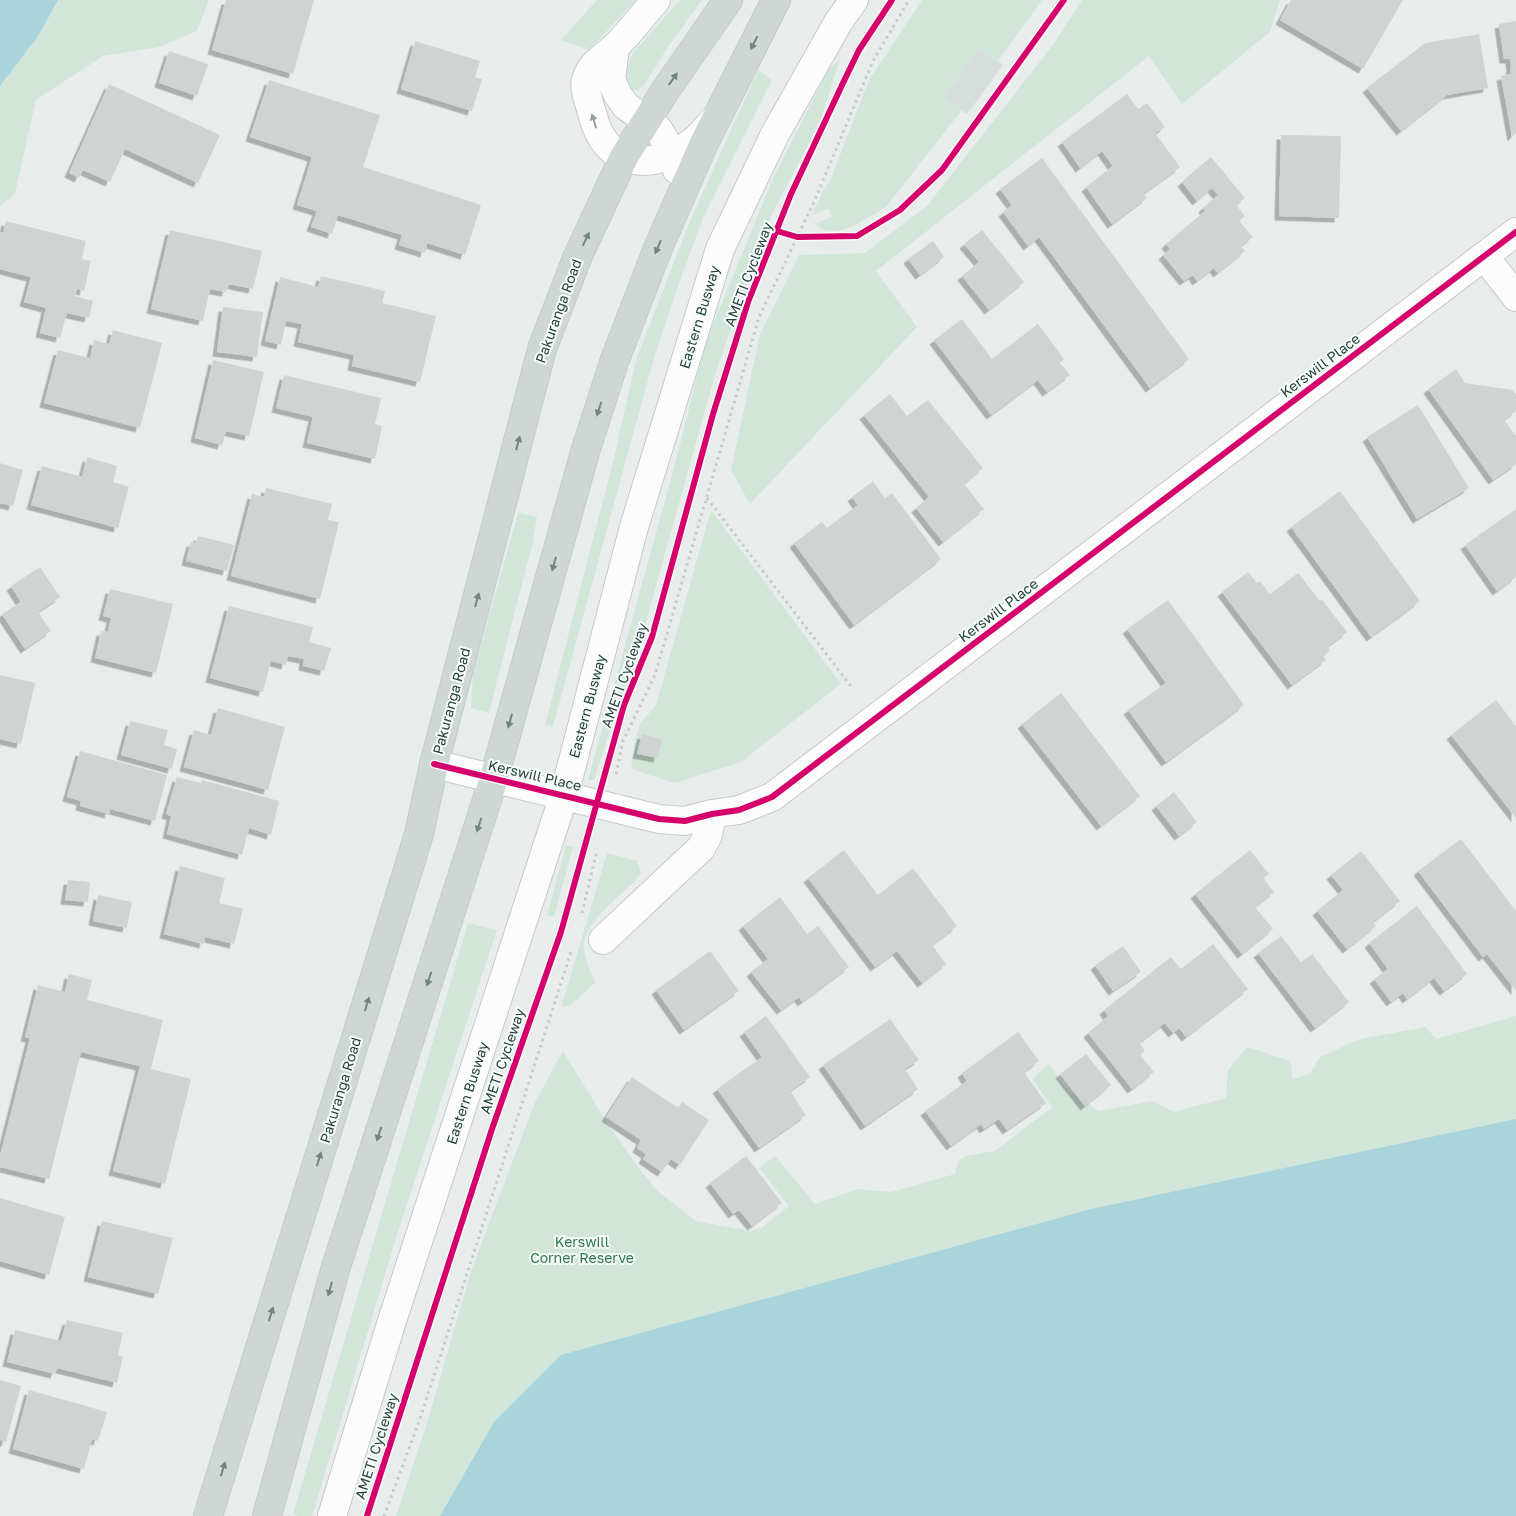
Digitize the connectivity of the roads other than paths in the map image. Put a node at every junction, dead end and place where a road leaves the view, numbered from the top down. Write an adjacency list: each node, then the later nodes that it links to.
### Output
1 (656, 0): 5 (street)
2 (728, 0): 7 (main road, Pakuranga Road, one-way to 2)
3 (776, 0): 6 (main road, one-way to 6)
4 (854, 0): 16 (street, Eastern Busway)
5 (615, 47): 7 (street); 9 (street, one-way to 5)
6 (717, 116): 8 (street); 10 (main road)
7 (646, 120): 8 (street); 9 (main road, Pakuranga Road)
8 (673, 154): 9 (street); 10 (street)
9 (624, 157): 14 (main road, Pakuranga Road, one-way to 9)
10 (678, 203): 15 (main road, one-way to 15)
11 (1516, 232): 12 (street, Kerswill Place)
12 (1484, 256): 13 (street); 17 (street, Kerswill Place)
13 (1516, 296)
14 (434, 764): 15 (street, Kerswill Place); 19 (main road, Pakuranga Road, one-way to 14)
15 (494, 778): 16 (street, Kerswill Place); 20 (main road, one-way to 20)
16 (564, 796): 17 (street, Kerswill Place); 21 (street, Eastern Busway)
17 (712, 814): 18 (street)
18 (603, 940)
19 (208, 1516)
20 (267, 1516)
21 (332, 1516)

